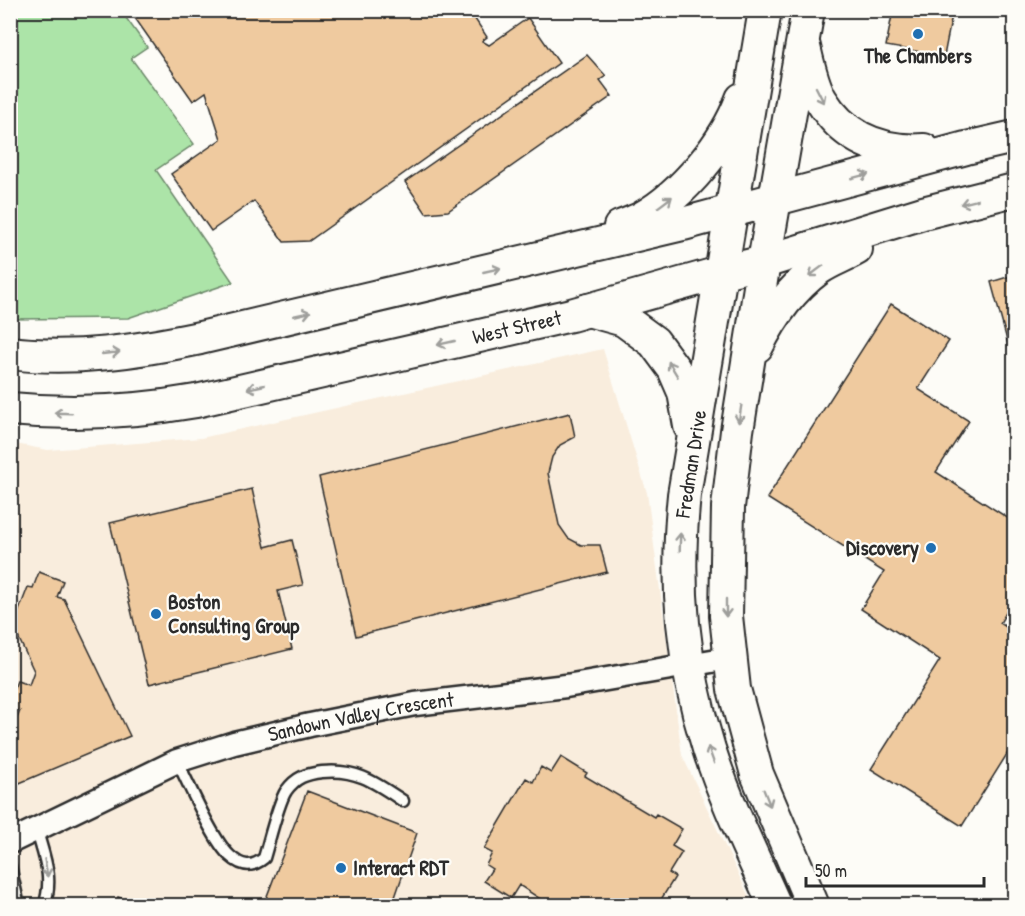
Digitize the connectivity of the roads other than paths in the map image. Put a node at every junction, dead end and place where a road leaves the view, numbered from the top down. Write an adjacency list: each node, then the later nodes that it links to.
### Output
1 (765, 10): 3 (street, Fredman Drive)
2 (805, 25): 5 (street, one-way to 5); 7 (street, Fredman Drive)
3 (758, 54): 8 (street, Fredman Drive); 10 (street, one-way to 3)
4 (1014, 137): 5 (street)
5 (966, 148): 7 (street, one-way to 5)
6 (1014, 190): 9 (street, West Street, one-way to 9)
7 (776, 199): 8 (street); 11 (street, Fredman Drive)
8 (733, 211): 10 (street); 12 (street, Fredman Drive)
9 (923, 213): 11 (street, West Street); 15 (street, one-way to 15)
10 (536, 260): 14 (street, one-way to 10)
11 (764, 262): 12 (street, West Street); 15 (street, Fredman Drive)
12 (723, 272): 13 (street, West Street); 17 (street, Fredman Drive)
13 (588, 310): 16 (street, West Street, one-way to 16); 17 (street, one-way to 13)
14 (10, 353)
15 (747, 368): 18 (street, Fredman Drive, one-way to 18)
16 (10, 409)
17 (694, 445): 19 (street, Fredman Drive, one-way to 17)
18 (729, 658): 19 (street, Sandown Valley Crescent); 28 (street, Fredman Drive, one-way to 28)
19 (687, 664): 20 (street, Sandown Valley Crescent); 27 (street, Fredman Drive, one-way to 19)
20 (177, 761): 21 (lane); 22 (street, Sandown Valley Crescent)
21 (403, 801)
22 (37, 831): 23 (street, Sandown Valley Crescent); 26 (lane, one-way to 26)
23 (10, 842)
24 (10, 866): 25 (lane)
25 (19, 906)
26 (44, 906)
27 (775, 906)
28 (813, 906)

